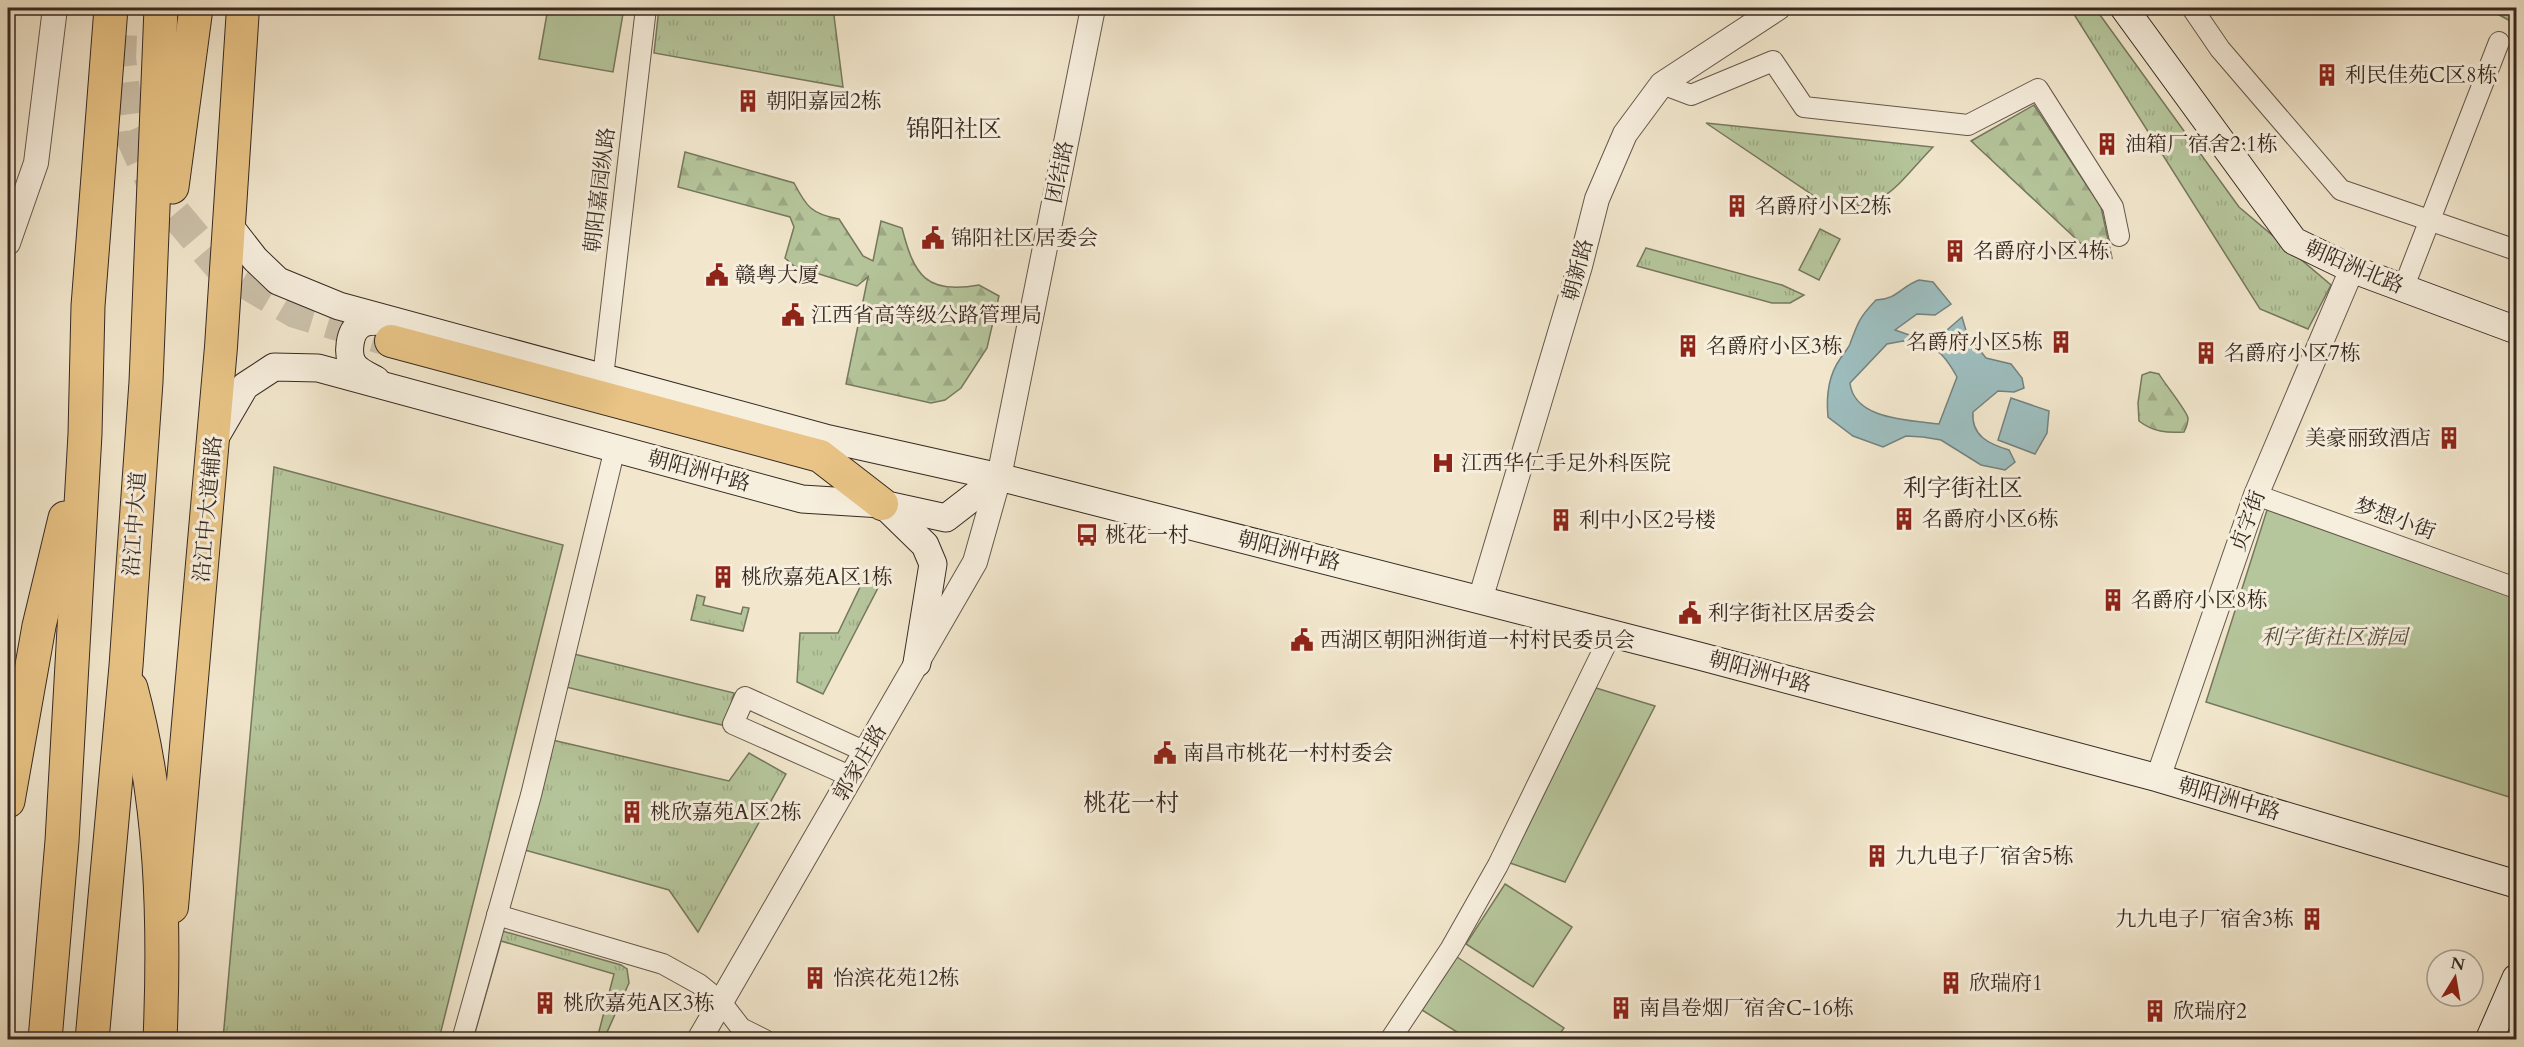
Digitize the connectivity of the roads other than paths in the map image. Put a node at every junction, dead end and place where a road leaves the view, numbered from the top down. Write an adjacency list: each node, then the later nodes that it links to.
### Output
1 (55, 8): 17 (street)
2 (111, 8): 26 (highway)
3 (161, 8): 24 (highway, 沿江中大道)
4 (196, 8): 24 (highway)
5 (230, 8): 15 (main road)
6 (243, 8): 15 (main road, 沿江中大道辅路)
7 (646, 8): 23 (street, 朝阳嘉园纵路)
8 (1093, 8): 29 (street, 团结路)
9 (1778, 8): 13 (street, 朝新路)
10 (2124, 8): 19 (main road, 朝阳洲北路)
11 (2192, 8): 14 (street)
12 (2499, 42): 14 (street)
13 (1662, 84): 16 (street); 33 (street, 朝新路)
14 (2430, 220): 18 (street); 20 (street)
15 (227, 223): 22 (main road, 朝阳洲中路); 27 (main road, 沿江中大道辅路)
16 (2119, 236)
17 (8, 243)
18 (2517, 250)
19 (2352, 269): 20 (main road, 朝阳洲北路); 30 (street, 贞字街)
20 (2403, 289): 21 (main road, 朝阳洲北路)
21 (2517, 330)
22 (393, 331): 23 (main road, 朝阳洲中路); 25 (main road, 朝阳洲中路); 31 (main road)
23 (603, 378): 29 (main road, 朝阳洲中路)
24 (146, 382): 36 (highway, 沿江中大道)
25 (390, 387): 27 (main road, 朝阳洲中路); 28 (main road, 朝阳洲中路)
26 (85, 434): 40 (highway); 47 (highway)
27 (213, 441): 46 (main road, 沿江中大道辅路)
28 (615, 448): 31 (main road, 朝阳洲中路); 42 (street)
29 (999, 477): 31 (main road, 朝阳洲中路); 33 (main road, 朝阳洲中路); 35 (street, 郭家庄路)
30 (2256, 495): 32 (street, 梦想小街); 39 (street, 贞字街)
31 (882, 504): 35 (main road)
32 (2517, 588)
33 (1480, 600): 34 (main road, 朝阳洲中路)
34 (1611, 634): 39 (main road, 朝阳洲中路); 43 (street)
35 (917, 663): 37 (street, 郭家庄路)
36 (126, 666): 46 (highway); 48 (highway, 沿江中大道)
37 (866, 752): 38 (street, 郭家庄路); 38 (street)
38 (852, 777): 45 (street, 郭家庄路)
39 (2158, 778): 41 (main road, 朝阳洲中路)
40 (8, 801)
41 (2517, 884)
42 (497, 915): 45 (street); 49 (street)
43 (1451, 948): 52 (street); 53 (street)
44 (2517, 978): 54 (main road)
45 (721, 1002): 50 (street, 郭家庄路); 51 (street)
46 (161, 1024)
47 (45, 1040)
48 (92, 1040)
49 (462, 1040)
50 (699, 1040)
51 (765, 1040)
52 (1377, 1040)
53 (1390, 1040)
54 (2489, 1040)

